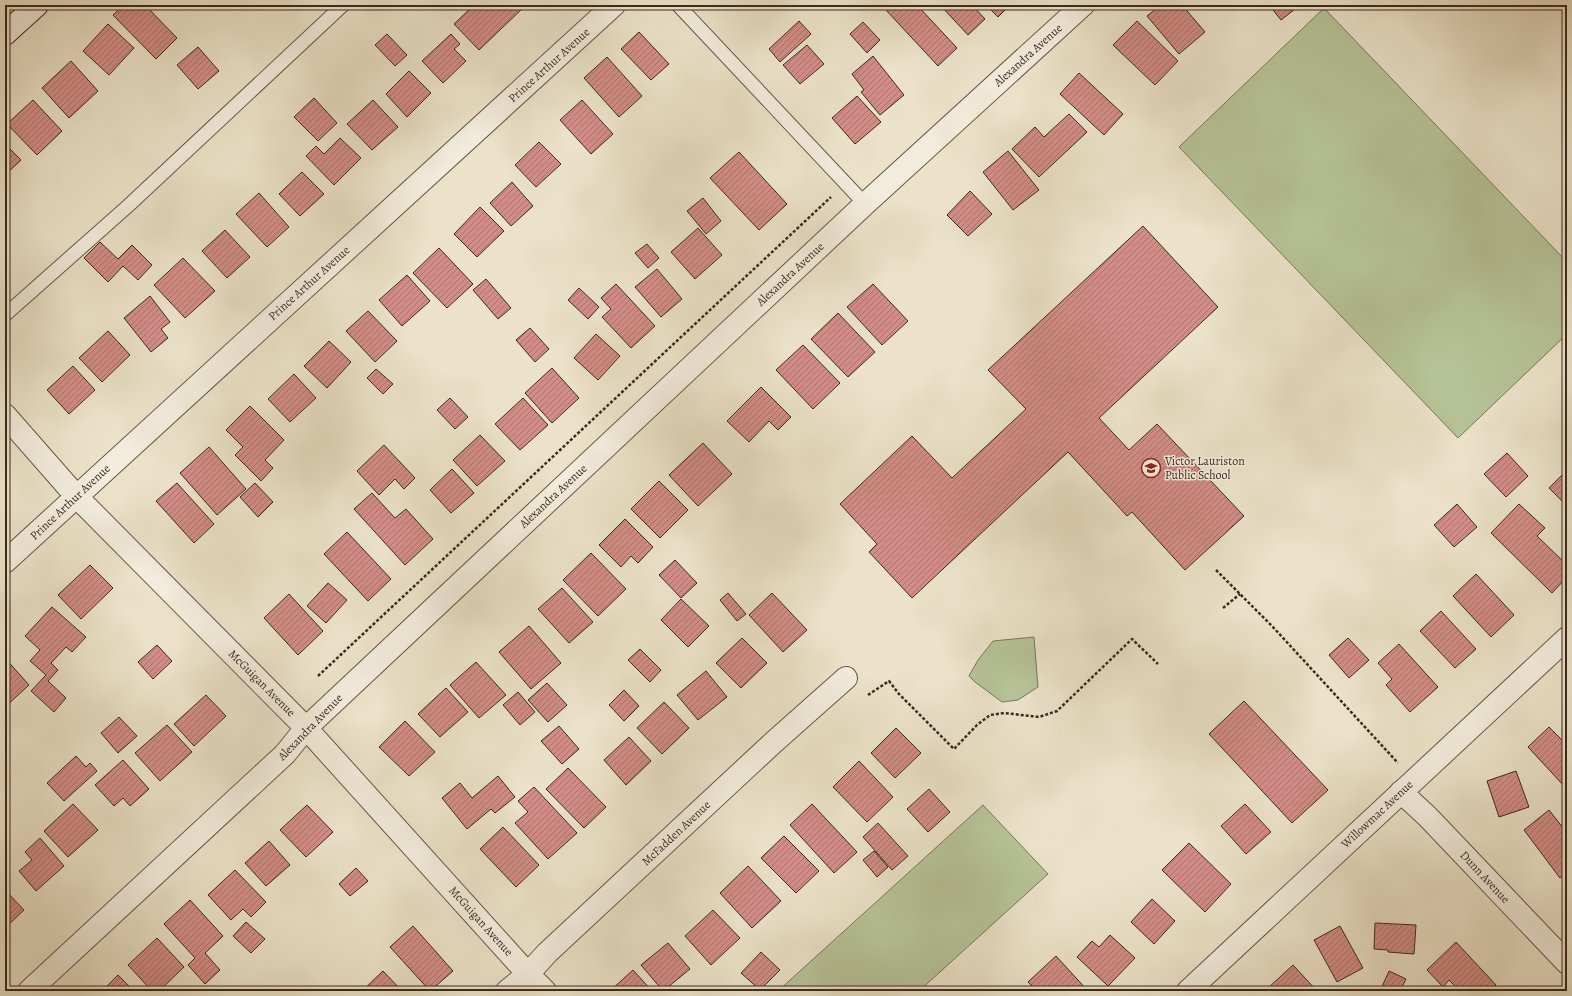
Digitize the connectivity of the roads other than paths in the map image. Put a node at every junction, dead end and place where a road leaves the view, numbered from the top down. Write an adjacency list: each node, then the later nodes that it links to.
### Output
1 (37, 5): 6 (street)
2 (343, 5): 8 (lane)
3 (614, 5): 10 (street, Prince Arthur Avenue)
4 (678, 5): 7 (lane)
5 (1083, 5): 7 (street, Alexandra Avenue)
6 (5, 34)
7 (865, 204): 14 (street, Alexandra Avenue)
8 (5, 315)
9 (5, 415): 10 (street, McGuigan Avenue)
10 (76, 496): 11 (street, Prince Arthur Avenue); 14 (street, McGuigan Avenue)
11 (5, 562)
12 (1567, 638): 15 (street, Willowmac Avenue)
13 (846, 678): 17 (street, McFadden Avenue)
14 (306, 728): 17 (street, McGuigan Avenue); 18 (street, Alexandra Avenue)
15 (1401, 792): 16 (street, Dunn Avenue); 21 (street, Willowmac Avenue)
16 (1567, 963)
17 (528, 974): 19 (street, McFadden Avenue); 20 (street, McGuigan Avenue)
18 (29, 991)
19 (507, 991)
20 (545, 991)
21 (1188, 991)

